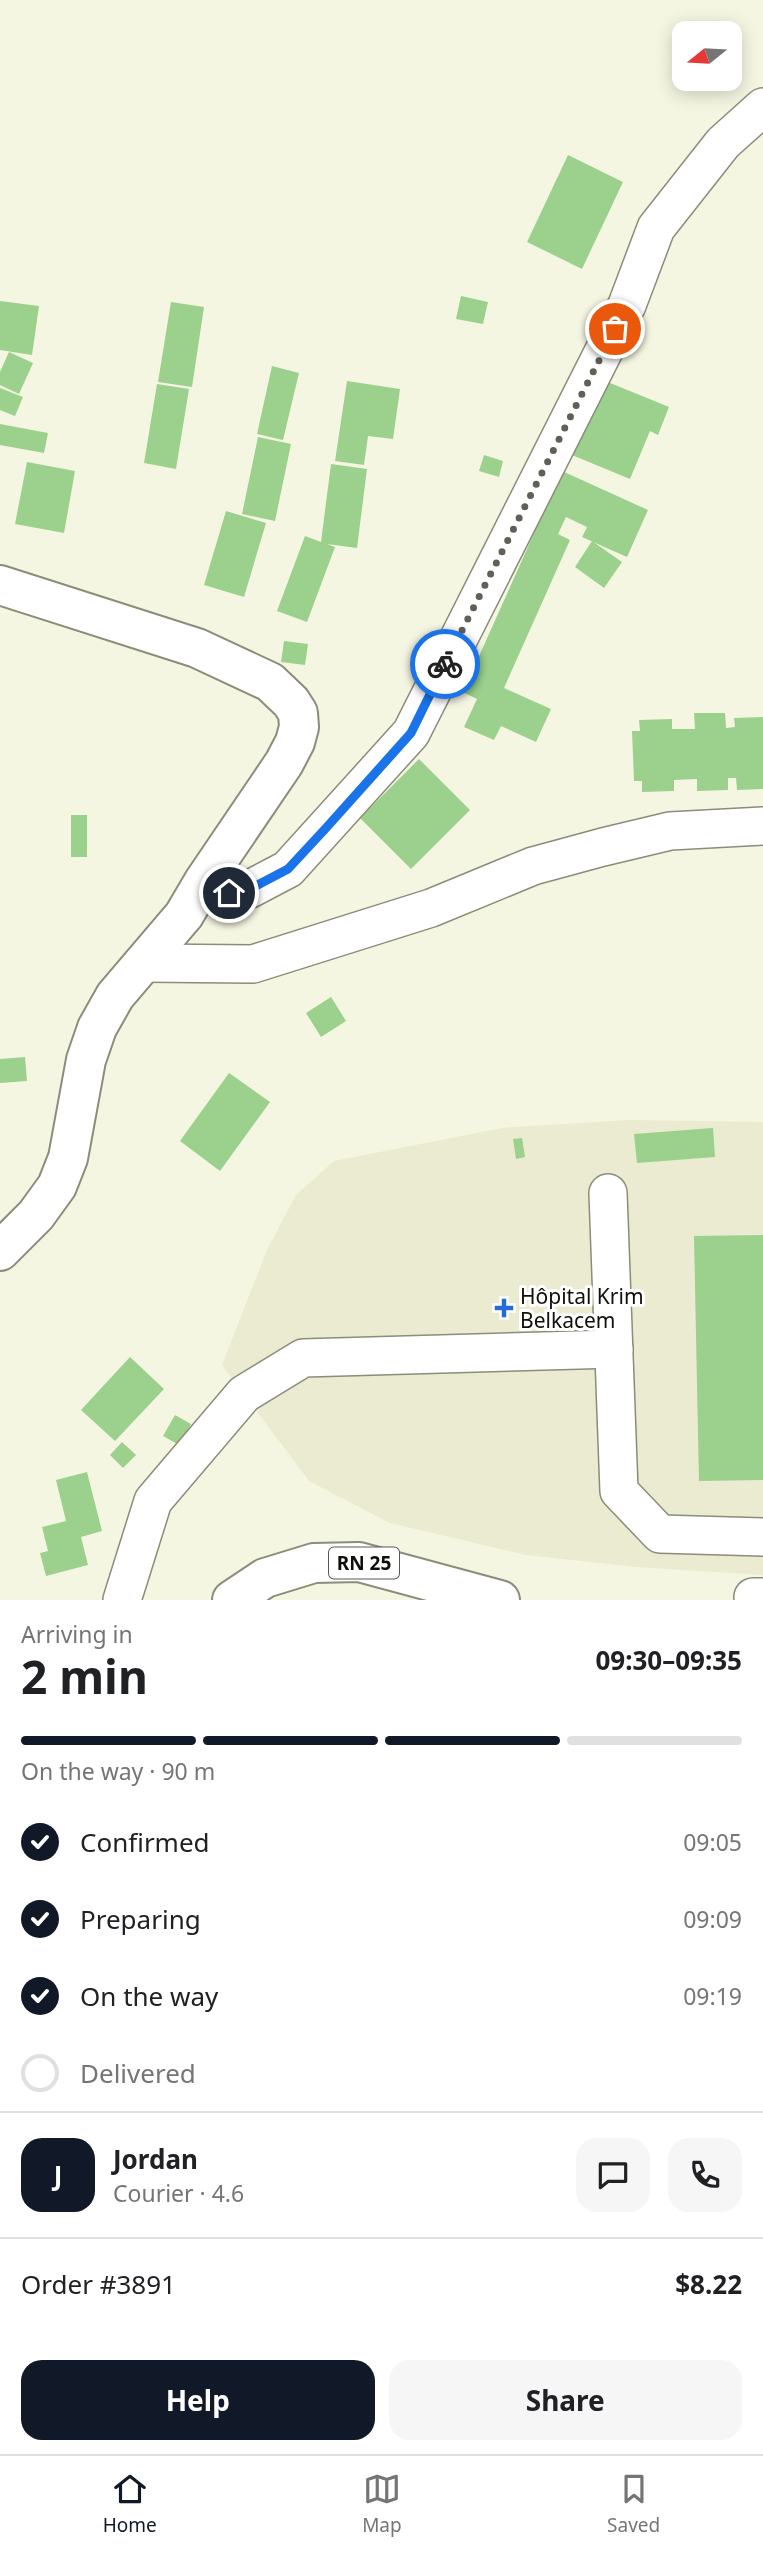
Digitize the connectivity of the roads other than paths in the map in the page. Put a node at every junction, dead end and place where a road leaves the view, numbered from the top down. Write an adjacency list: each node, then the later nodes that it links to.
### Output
1 (763, 107): 4 (street)
2 (0, 585): 4 (main road)
3 (763, 826): 5 (street)
4 (204, 881): 5 (main road)
5 (144, 963): 7 (main road)
6 (608, 1193): 8 (street)
7 (0, 1251)
8 (614, 1349): 9 (street); 10 (street)
9 (763, 1537)
10 (121, 1600)
11 (232, 1600): 12 (main road, RN 25)
12 (500, 1600)

